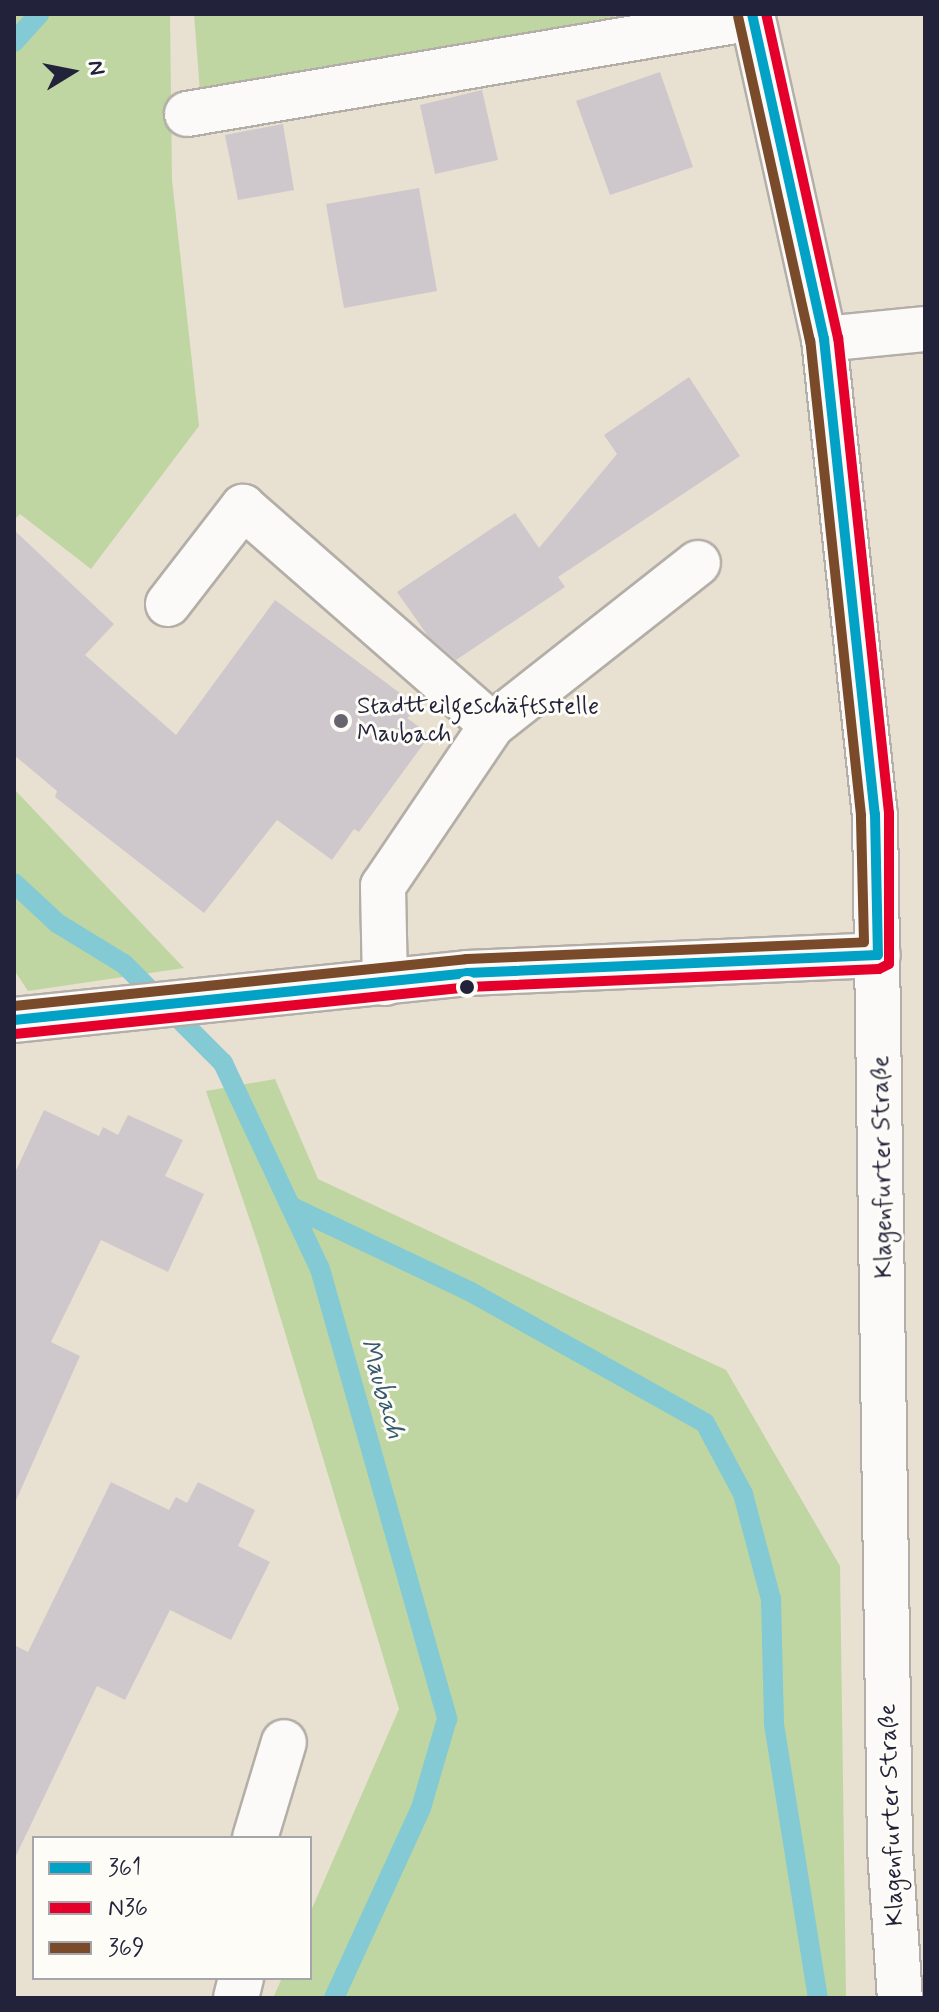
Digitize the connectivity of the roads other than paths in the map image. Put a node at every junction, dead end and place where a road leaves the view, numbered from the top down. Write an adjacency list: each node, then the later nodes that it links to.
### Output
1 (752, 16): 2 (street); 4 (street, Klagenfurter Straße)
2 (187, 114)
3 (925, 329): 4 (street)
4 (824, 339): 8 (street, Klagenfurter Straße)
5 (698, 563): 7 (street)
6 (168, 604): 7 (street)
7 (492, 725): 9 (street)
8 (878, 955): 9 (street); 13 (street, Klagenfurter Straße)
9 (385, 983): 10 (street)
10 (14, 1020)
11 (284, 1742): 12 (street)
12 (256, 1836)
13 (900, 1998)

